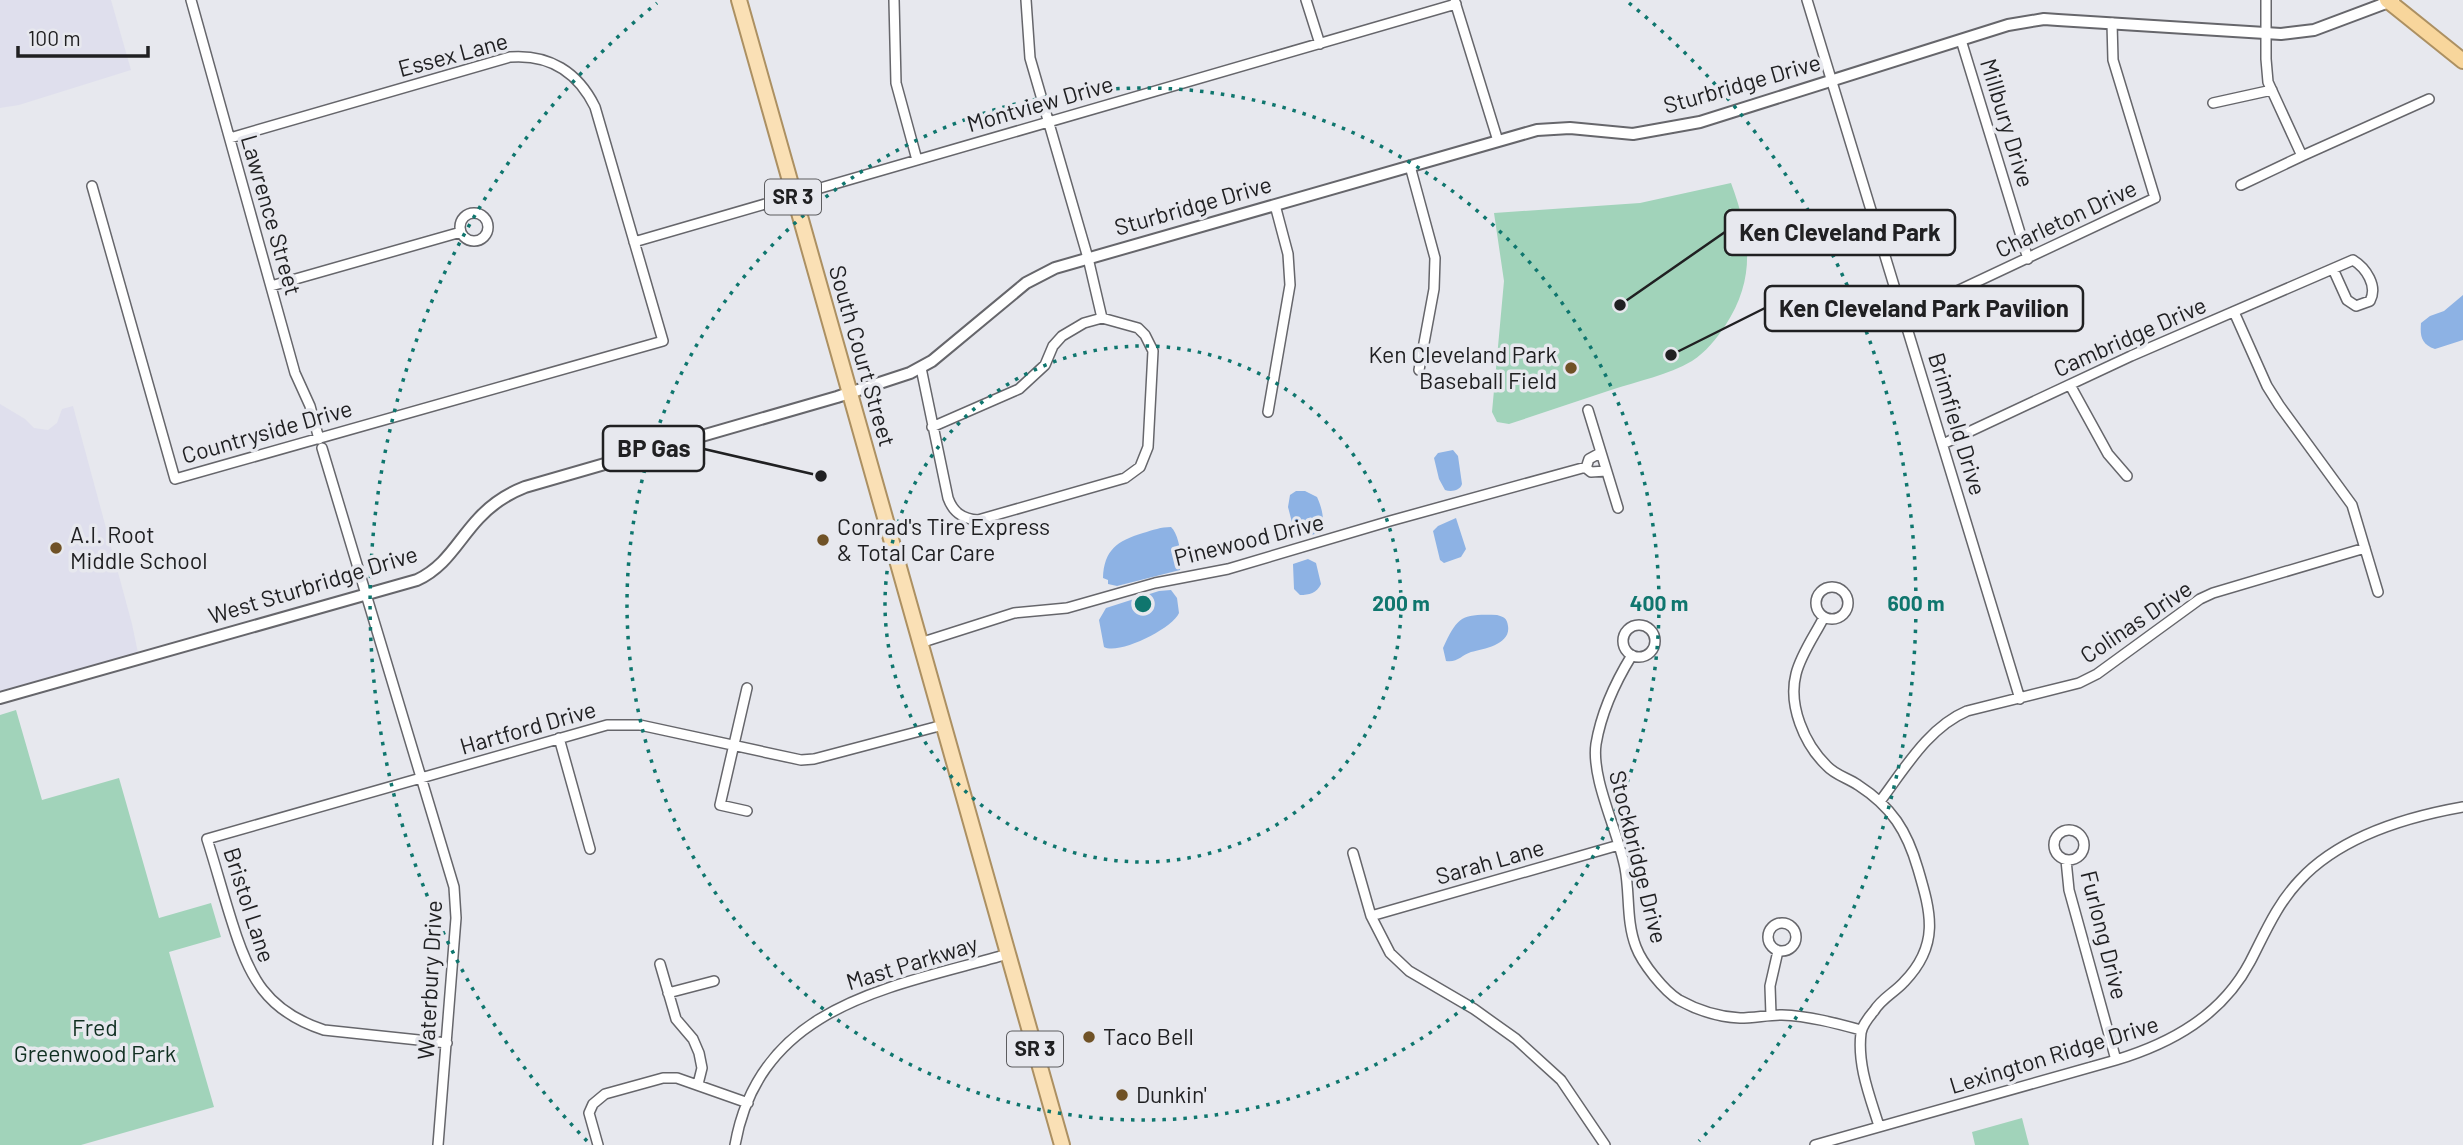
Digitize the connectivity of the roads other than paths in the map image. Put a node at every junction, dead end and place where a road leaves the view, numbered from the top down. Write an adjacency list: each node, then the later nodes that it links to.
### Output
1 (191, 0): 20 (street, Lawrence Street)
2 (739, 0): 27 (main road, South Court Street / SR 3)
3 (894, 0): 23 (street)
4 (1026, 0): 19 (street)
5 (1307, 0): 13 (street)
6 (1807, 0): 15 (street, Brimfield Drive)
7 (2266, 0): 11 (street)
8 (2391, 1): 11 (street, Sturbridge Drive); 14 (highway)
9 (1455, 2): 13 (street, Montview Drive); 21 (street)
10 (2112, 23): 11 (street, Sturbridge Drive); 12 (street, Sturbridge Drive); 32 (street, Charleton Drive)
11 (2267, 33): 16 (street)
12 (1961, 40): 15 (street, Sturbridge Drive); 32 (street, Millbury Drive)
13 (1320, 44): 19 (street, Montview Drive)
14 (2463, 61)
15 (1831, 80): 21 (street, Sturbridge Drive); 36 (street, Brimfield Drive)
16 (2272, 90): 18 (street); 22 (street)
17 (2429, 99): 22 (street)
18 (2213, 103)
19 (1048, 122): 23 (street, Montview Drive); 31 (street)
20 (230, 138): 30 (street, Essex Lane); 34 (street, Lawrence Street)
21 (1498, 141): 24 (street, Sturbridge Drive)
22 (2302, 156): 25 (street)
23 (917, 160): 27 (street, Montview Drive)
24 (1410, 166): 28 (street, Sturbridge Drive); 40 (street)
25 (2241, 185)
26 (92, 186): 46 (street, Countryside Drive)
27 (793, 197): 30 (street, Montview Drive); 42 (main road, South Court Street / SR 3)
28 (1275, 205): 31 (street, Sturbridge Drive); 44 (street)
29 (460, 232): 34 (street)
30 (634, 242): 38 (street, Essex Lane)
31 (1088, 258): 37 (street); 39 (street, Sturbridge Drive)
32 (2028, 259): 36 (street, Charleton Drive)
33 (2333, 269): 33 (street, Cambridge Drive); 35 (street, Cambridge Drive)
34 (271, 286): 46 (street, Lawrence Street)
35 (2234, 312): 41 (street, Cambridge Drive); 53 (street)
36 (1904, 316): 47 (street, Brimfield Drive)
37 (1102, 318): 45 (street); 45 (street)
38 (663, 341): 46 (street, Countryside Drive)
39 (921, 368): 42 (street, Sturbridge Drive); 45 (street)
40 (1419, 370)
41 (2070, 385): 47 (street, Cambridge Drive); 51 (street)
42 (849, 393): 55 (street, West Sturbridge Drive); 57 (main road, South Court Street / SR 3)
43 (1588, 411): 48 (street)
44 (1268, 412)
45 (932, 427)
46 (320, 442): 55 (street, Lawrence Street)
47 (1943, 444): 61 (street, Brimfield Drive)
48 (1600, 453): 49 (street, Pinewood Drive); 50 (street)
49 (1586, 467): 50 (street, Pinewood Drive); 57 (street, Pinewood Drive)
50 (1606, 471): 52 (street)
51 (2127, 476)
52 (1618, 508)
53 (2365, 548): 54 (street); 61 (street, Colinas Drive)
54 (2378, 592)
55 (366, 595): 60 (street, West Sturbridge Drive); 65 (street, Lawrence Street)
56 (1825, 617): 66 (street)
57 (920, 643): 62 (main road, South Court Street / SR 3)
58 (1632, 655): 70 (street, Stockbridge Drive)
59 (747, 688): 64 (street)
60 (0, 698)
61 (2020, 699): 66 (street, Colinas Drive)
62 (943, 725): 64 (street, Hartford Drive); 76 (main road, SR 3)
63 (559, 738): 64 (street, Hartford Drive); 65 (street, Hartford Drive); 71 (street)
64 (733, 747): 68 (street)
65 (421, 779): 69 (street, Hartford Drive); 82 (street, Waterbury Drive)
66 (1881, 800): 81 (street)
67 (2463, 807): 83 (street, Lexington Ridge Drive)
68 (747, 811)
69 (208, 839): 82 (street, Bristol Lane)
70 (1619, 845): 74 (street, Sarah Lane); 80 (street, Stockbridge Drive)
71 (590, 849)
72 (1353, 853): 74 (street)
73 (2066, 860): 83 (street, Furlong Drive)
74 (1371, 916): 91 (street)
75 (1778, 951): 80 (street)
76 (1008, 954): 85 (street, Mast Parkway); 90 (main road, SR 3)
77 (660, 964): 79 (street)
78 (714, 981): 79 (street)
79 (668, 993): 84 (street)
80 (1771, 1015): 81 (street, Stockbridge Drive)
81 (1861, 1030): 86 (street)
82 (447, 1043): 87 (street, Waterbury Drive)
83 (2116, 1060): 86 (street, Lexington Ridge Drive)
84 (698, 1084): 85 (street); 88 (street)
85 (748, 1103): 89 (street, Mast Parkway)
86 (1879, 1126): 92 (street, Lexington Ridge Drive)
87 (438, 1145)
88 (598, 1145)
89 (735, 1145)
90 (1062, 1145)
91 (1605, 1145)
92 (1815, 1145)

